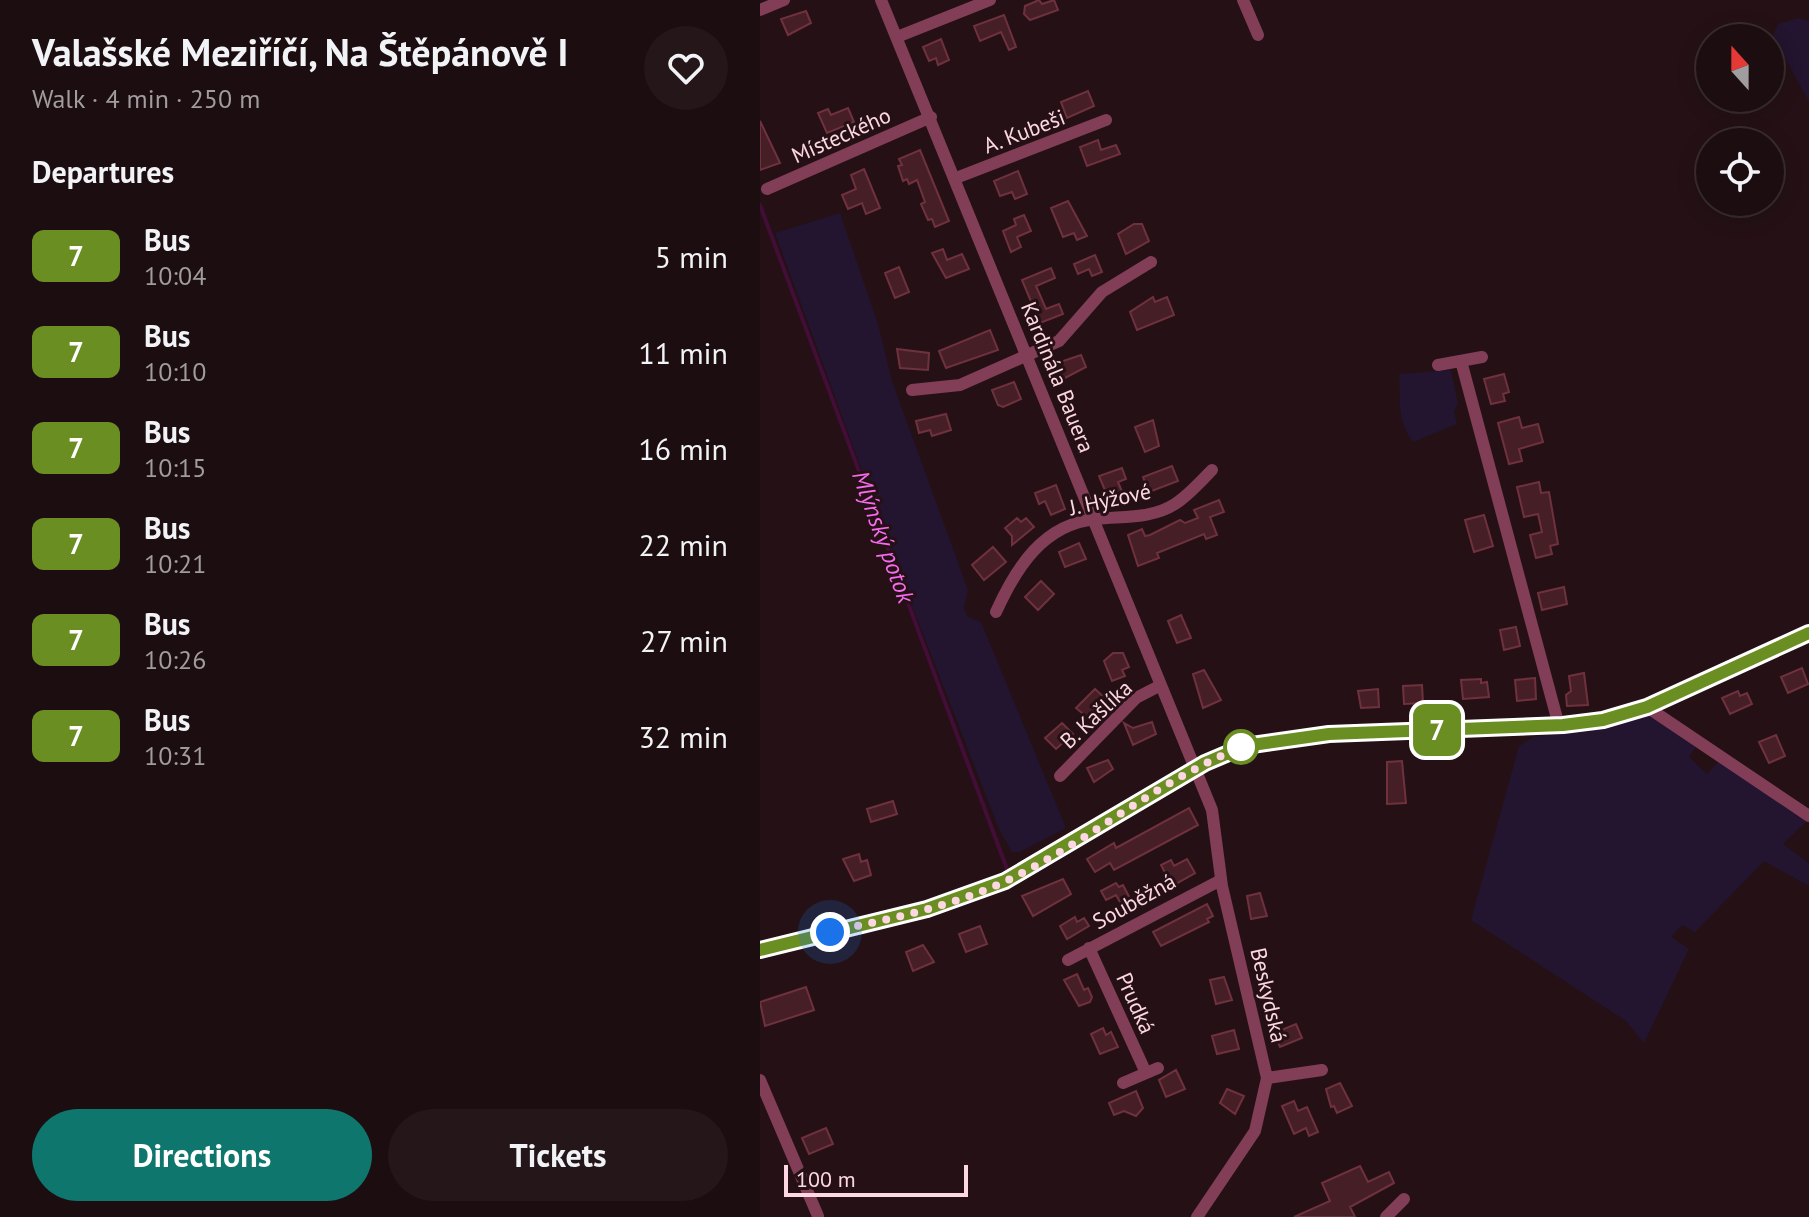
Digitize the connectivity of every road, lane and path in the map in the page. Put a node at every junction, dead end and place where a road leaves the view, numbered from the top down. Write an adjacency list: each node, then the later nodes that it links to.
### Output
1 (784, 0): 5 (street)
2 (881, 0): 7 (street, Kardinála Bauera)
3 (990, 0): 7 (street)
4 (1243, 0): 6 (street)
5 (760, 10)
6 (1258, 35)
7 (897, 37): 8 (street, Kardinála Bauera)
8 (931, 117): 10 (street, Kardinála Bauera); 11 (street, Místeckého)
9 (1106, 120): 10 (street, A. Kubeši)
10 (956, 178): 13 (street, Kardinála Bauera)
11 (767, 189)
12 (1151, 262): 13 (street)
13 (1028, 356): 17 (street); 19 (street, Kardinála Bauera)
14 (1482, 357): 15 (street)
15 (1461, 361): 16 (street); 24 (street)
16 (1438, 365)
17 (912, 390)
18 (1212, 470): 19 (street, J. Hýžové)
19 (1094, 519): 20 (street, J. Hýžové); 22 (street, Kardinála Bauera)
20 (996, 612)
21 (1809, 633): 23 (street)
22 (1161, 685): 25 (street, Kardinála Bauera); 26 (street, B. Kašlíka)
23 (1647, 707): 24 (street); 27 (street)
24 (1559, 726): 25 (street)
25 (1195, 769): 28 (street, Beskydská); 30 (street)
26 (1060, 776)
27 (1809, 816)
28 (1221, 880): 29 (street, Souběžná); 33 (street, Beskydská)
29 (1089, 948): 31 (street, Souběžná); 35 (street, Prudká)
30 (760, 950)
31 (1068, 960)
32 (1322, 1070): 33 (street)
33 (1267, 1078): 38 (street, Beskydská)
34 (760, 1080): 37 (street)
35 (1123, 1083)
36 (1404, 1199): 39 (street)
37 (818, 1216)
38 (1197, 1217)
39 (1386, 1217)

